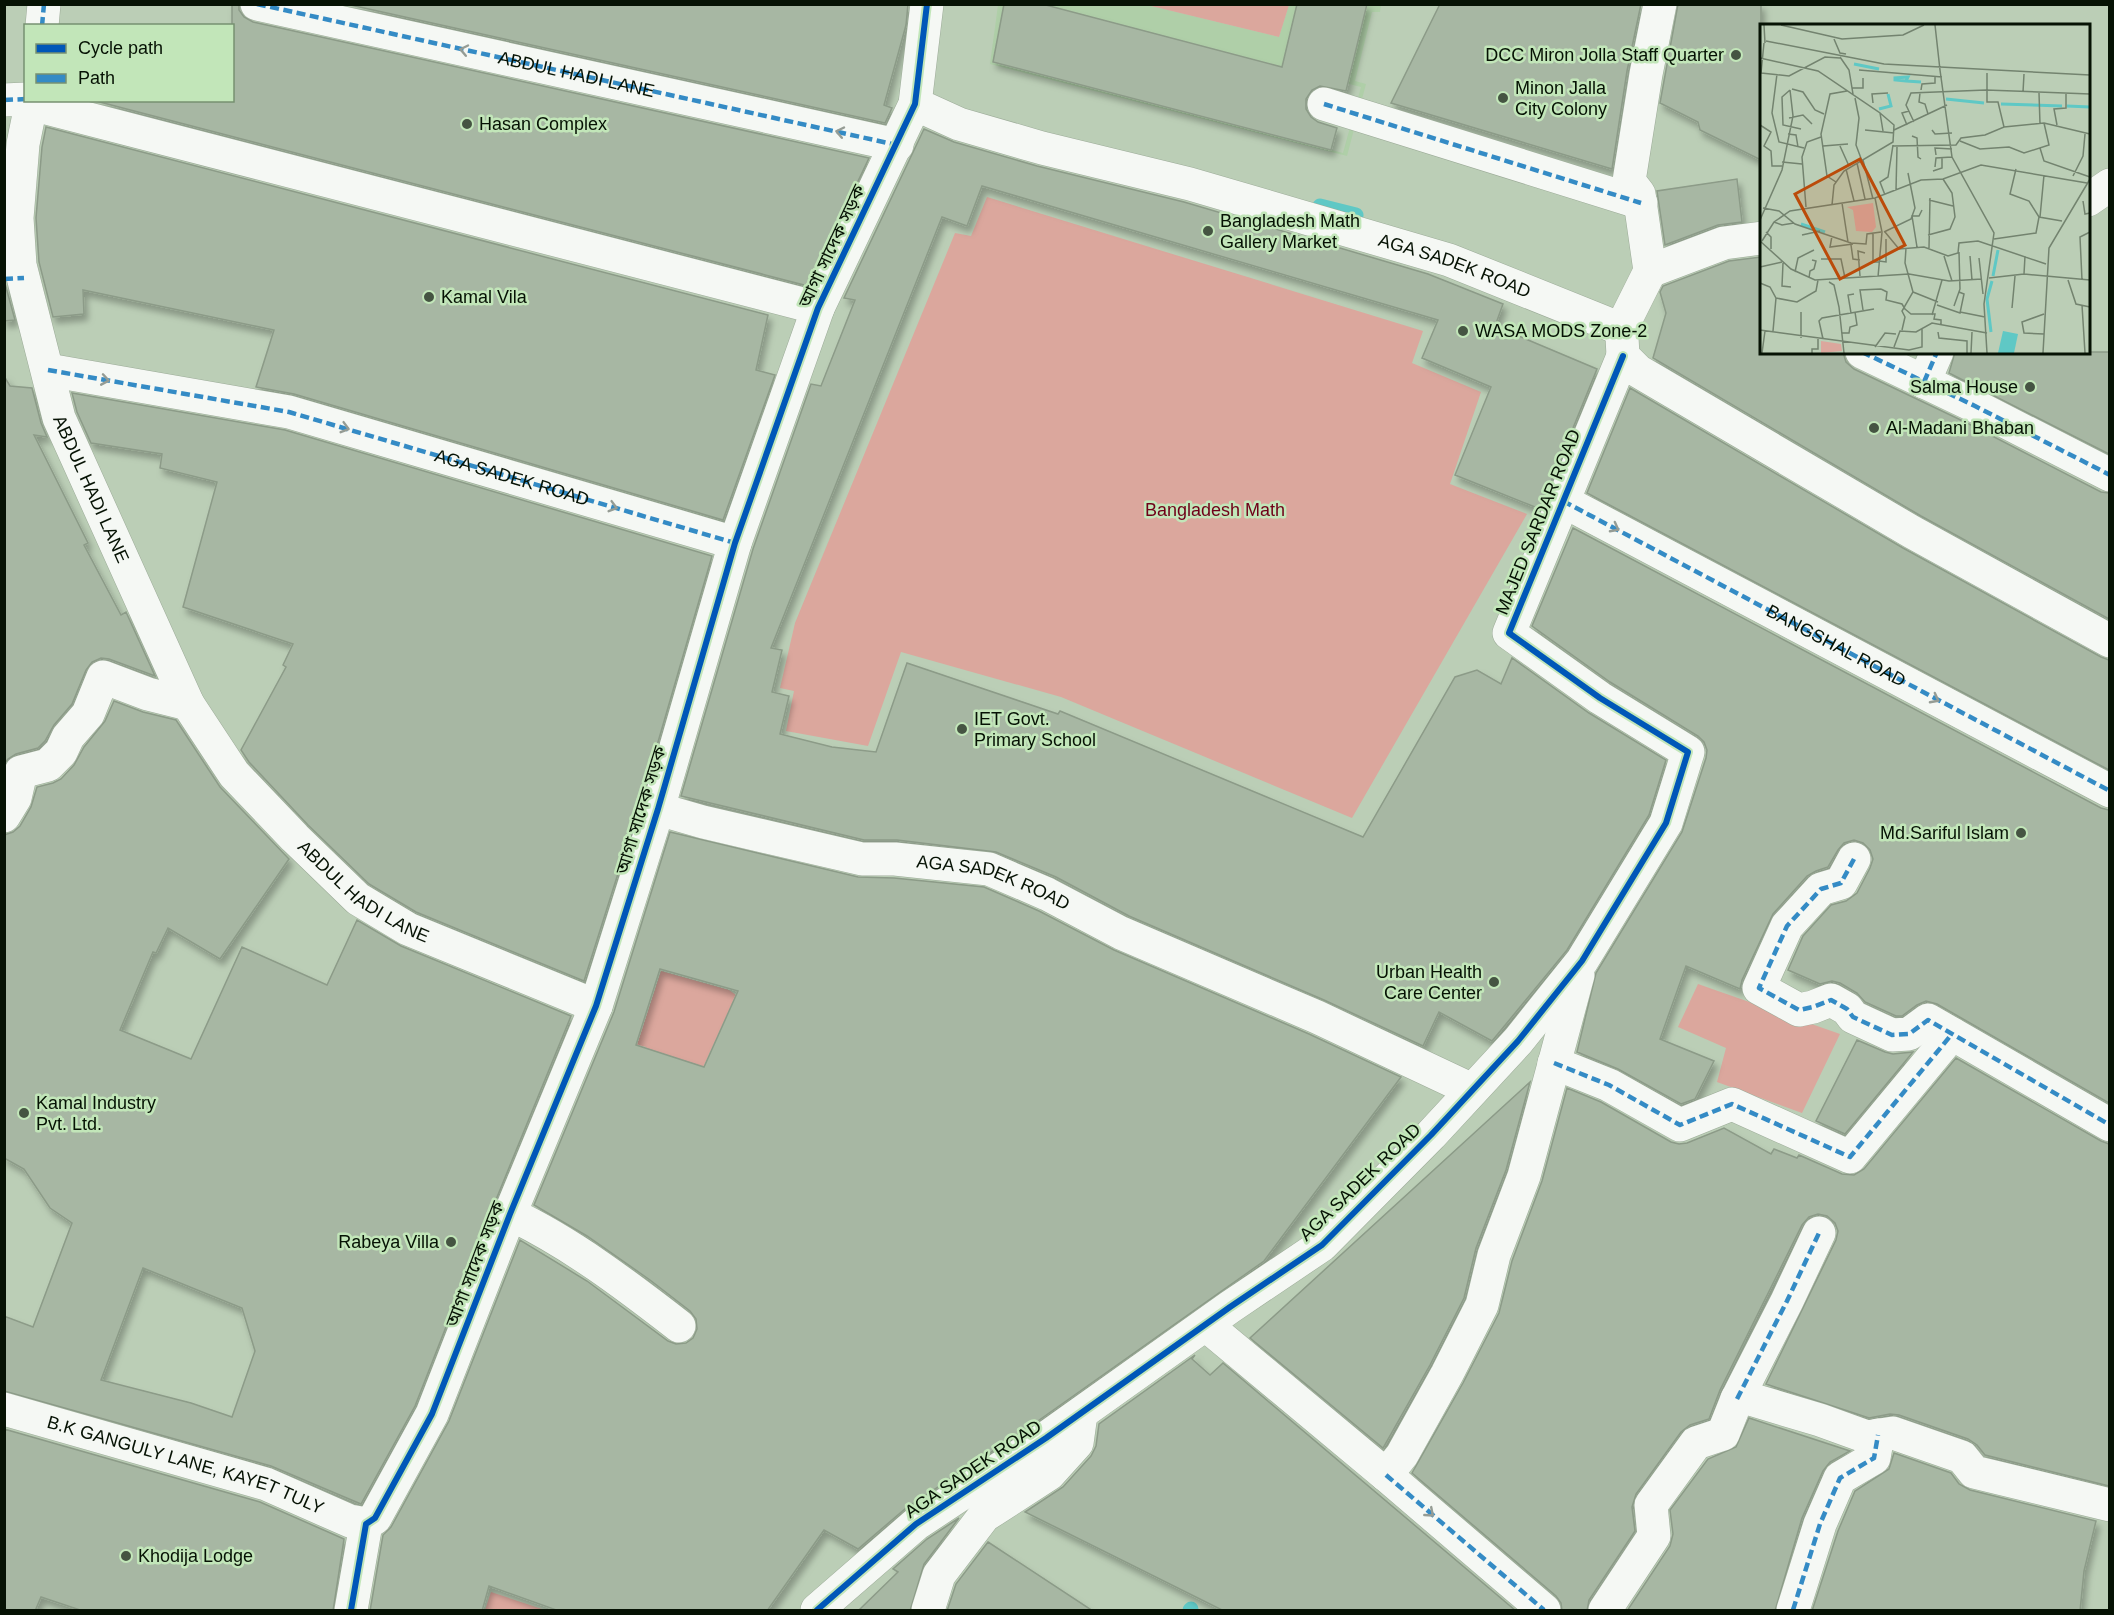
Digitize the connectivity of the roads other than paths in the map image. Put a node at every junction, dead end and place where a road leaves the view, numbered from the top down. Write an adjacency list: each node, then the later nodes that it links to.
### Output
1 (44, 4): 5 (street)
2 (257, 4): 10 (street, ABDUL HADI LANE, one-way to 2)
3 (927, 4): 8 (street, আগা সাদেক সড়ক)
4 (1660, 4): 13 (street)
5 (42, 24)
6 (23, 101): 16 (street, ABDUL HADI LANE)
7 (27, 102): 17 (street, ABDUL HADI LANE)
8 (915, 104): 10 (street, আগা সাদেক সড়ক); 18 (street, AGA SADEK ROAD)
9 (1324, 104): 13 (street)
10 (897, 145): 17 (street, আগা সাদেক সড়ক)
11 (2109, 185): 12 (street)
12 (2090, 199)
13 (1641, 203): 15 (street)
14 (1760, 238): 15 (street)
15 (1650, 271): 18 (street)
16 (14, 278): 21 (street, ABDUL HADI LANE)
17 (818, 308): 25 (street, আগা সাদেক সড়ক)
18 (1622, 342): 24 (street, MAJED SARDAR ROAD); 26 (street)
19 (1866, 354): 22 (street)
20 (1936, 354): 22 (street)
21 (48, 370): 25 (street, AGA SADEK ROAD, one-way to 25); 27 (street, ABDUL HADI LANE)
22 (1924, 382): 23 (street)
23 (2109, 475)
24 (1563, 501): 28 (street, MAJED SARDAR ROAD); 29 (street, BANGSHAL ROAD, one-way to 29)
25 (735, 543): 30 (street, আগা সাদেক সড়ক)
26 (2109, 641)
27 (188, 704): 31 (street); 34 (street, ABDUL HADI LANE)
28 (1688, 752): 33 (street, AGA SADEK ROAD)
29 (2109, 791)
30 (658, 810): 34 (street, আগা সাদেক সড়ক); 37 (street, AGA SADEK ROAD)
31 (4, 816)
32 (1854, 859): 35 (street)
33 (1582, 961): 36 (street); 37 (street, AGA SADEK ROAD)
34 (596, 1006): 39 (street, আগা সাদেক সড়ক)
35 (1952, 1034): 36 (street); 38 (street)
36 (1554, 1063): 47 (street)
37 (1472, 1090): 42 (street, AGA SADEK ROAD)
38 (2109, 1125)
39 (510, 1214): 41 (street); 49 (street, আগা সাদেক সড়ক)
40 (1819, 1233): 43 (street)
41 (679, 1326)
42 (1206, 1326): 45 (street, AGA SADEK ROAD); 47 (street)
43 (1737, 1399): 46 (street); 54 (street)
44 (4, 1409): 49 (street, B.K GANGULY LANE, KAYET TULY)
45 (1081, 1413): 51 (street, AGA SADEK ROAD); 52 (street)
46 (1878, 1435): 48 (street); 55 (street)
47 (1386, 1474): 53 (street, one-way to 53)
48 (2109, 1505)
49 (366, 1524): 50 (street, আগা সাদেক সড়ক)
50 (351, 1611)
51 (817, 1611)
52 (928, 1611)
53 (1544, 1611)
54 (1605, 1611)
55 (1793, 1611)

